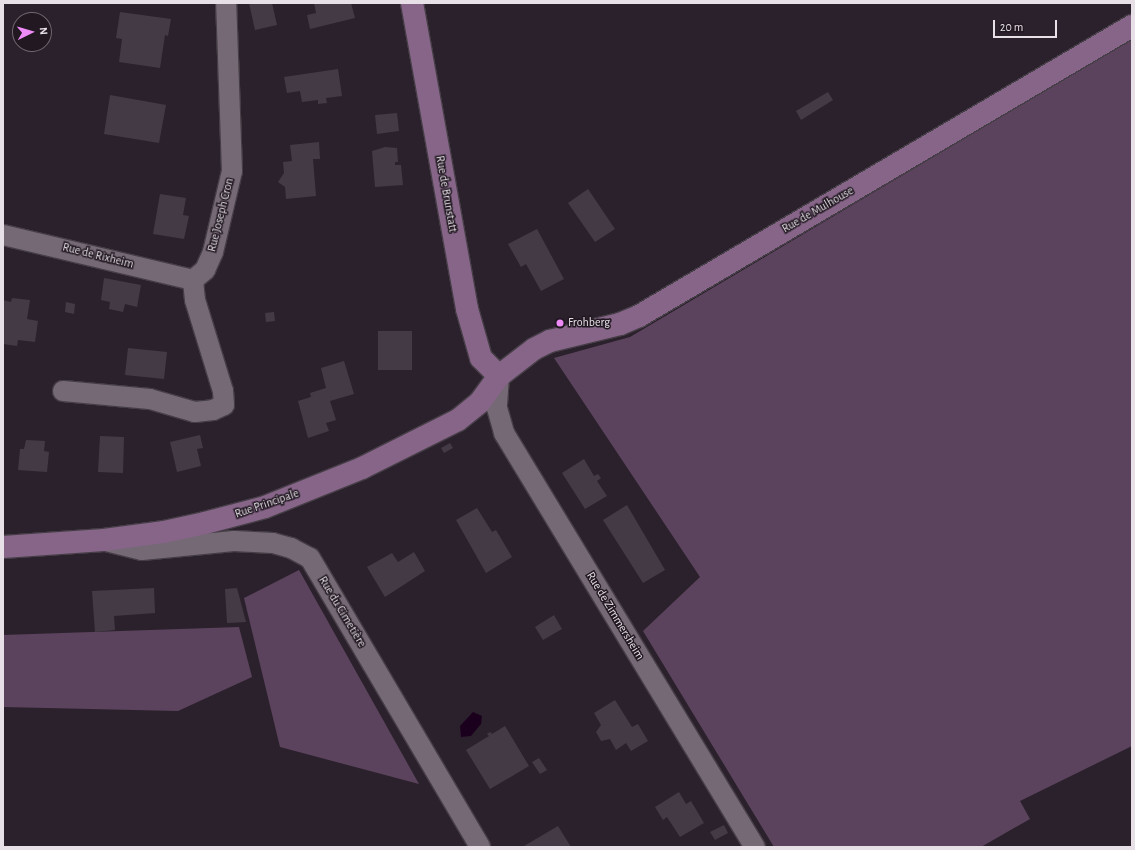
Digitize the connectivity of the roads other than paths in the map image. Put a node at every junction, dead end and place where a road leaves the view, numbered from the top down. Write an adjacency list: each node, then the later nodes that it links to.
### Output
1 (226, 3): 5 (street, Rue Joseph Cron)
2 (412, 3): 6 (main road, Rue de Brunstatt)
3 (1132, 26): 6 (main road, Rue de Mulhouse)
4 (3, 235): 5 (street, Rue de Rixheim)
5 (193, 280): 7 (street)
6 (499, 376): 8 (main road, Rue Principale); 11 (street, Rue de Zimmersheim)
7 (63, 391)
8 (104, 540): 9 (main road, Rue Principale); 10 (street, Rue du Cimetière)
9 (3, 547)
10 (480, 847)
11 (755, 847)

